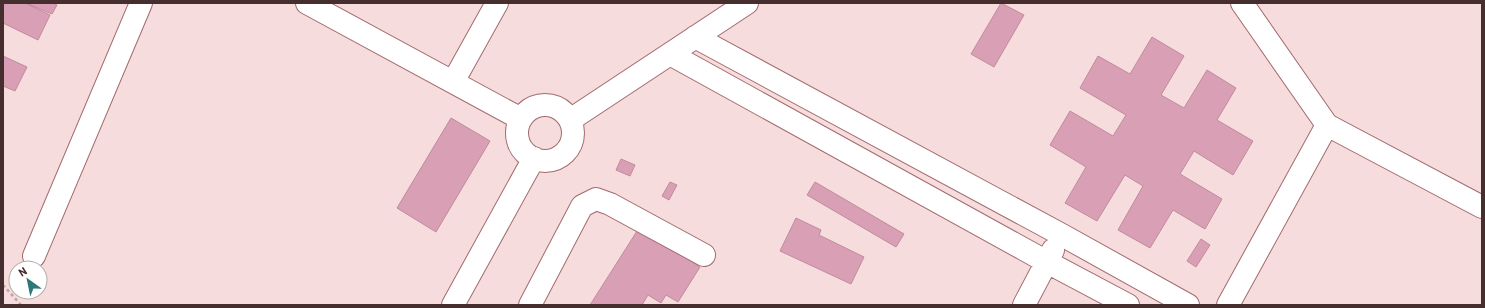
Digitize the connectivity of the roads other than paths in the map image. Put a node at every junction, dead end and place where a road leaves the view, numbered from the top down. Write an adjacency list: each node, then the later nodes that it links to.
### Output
1 (141, 3): 16 (lane)
2 (307, 3): 8 (lane)
3 (497, 3): 8 (lane)
4 (747, 3): 6 (lane)
5 (1242, 3): 11 (lane)
6 (695, 37): 7 (lane); 14 (lane)
7 (670, 54): 10 (lane); 17 (lane)
8 (453, 82): 9 (lane)
9 (521, 119): 10 (lane); 12 (lane)
10 (570, 120): 12 (lane)
11 (1327, 125): 13 (lane); 23 (lane)
12 (534, 158): 18 (lane)
13 (1482, 208)
14 (1062, 235): 17 (lane); 22 (lane)
15 (704, 255): 19 (lane)
16 (34, 256)
17 (1047, 262): 20 (lane); 21 (lane)
18 (458, 303)
19 (530, 305)
20 (1024, 305)
21 (1128, 305)
22 (1188, 305)
23 (1228, 305)

